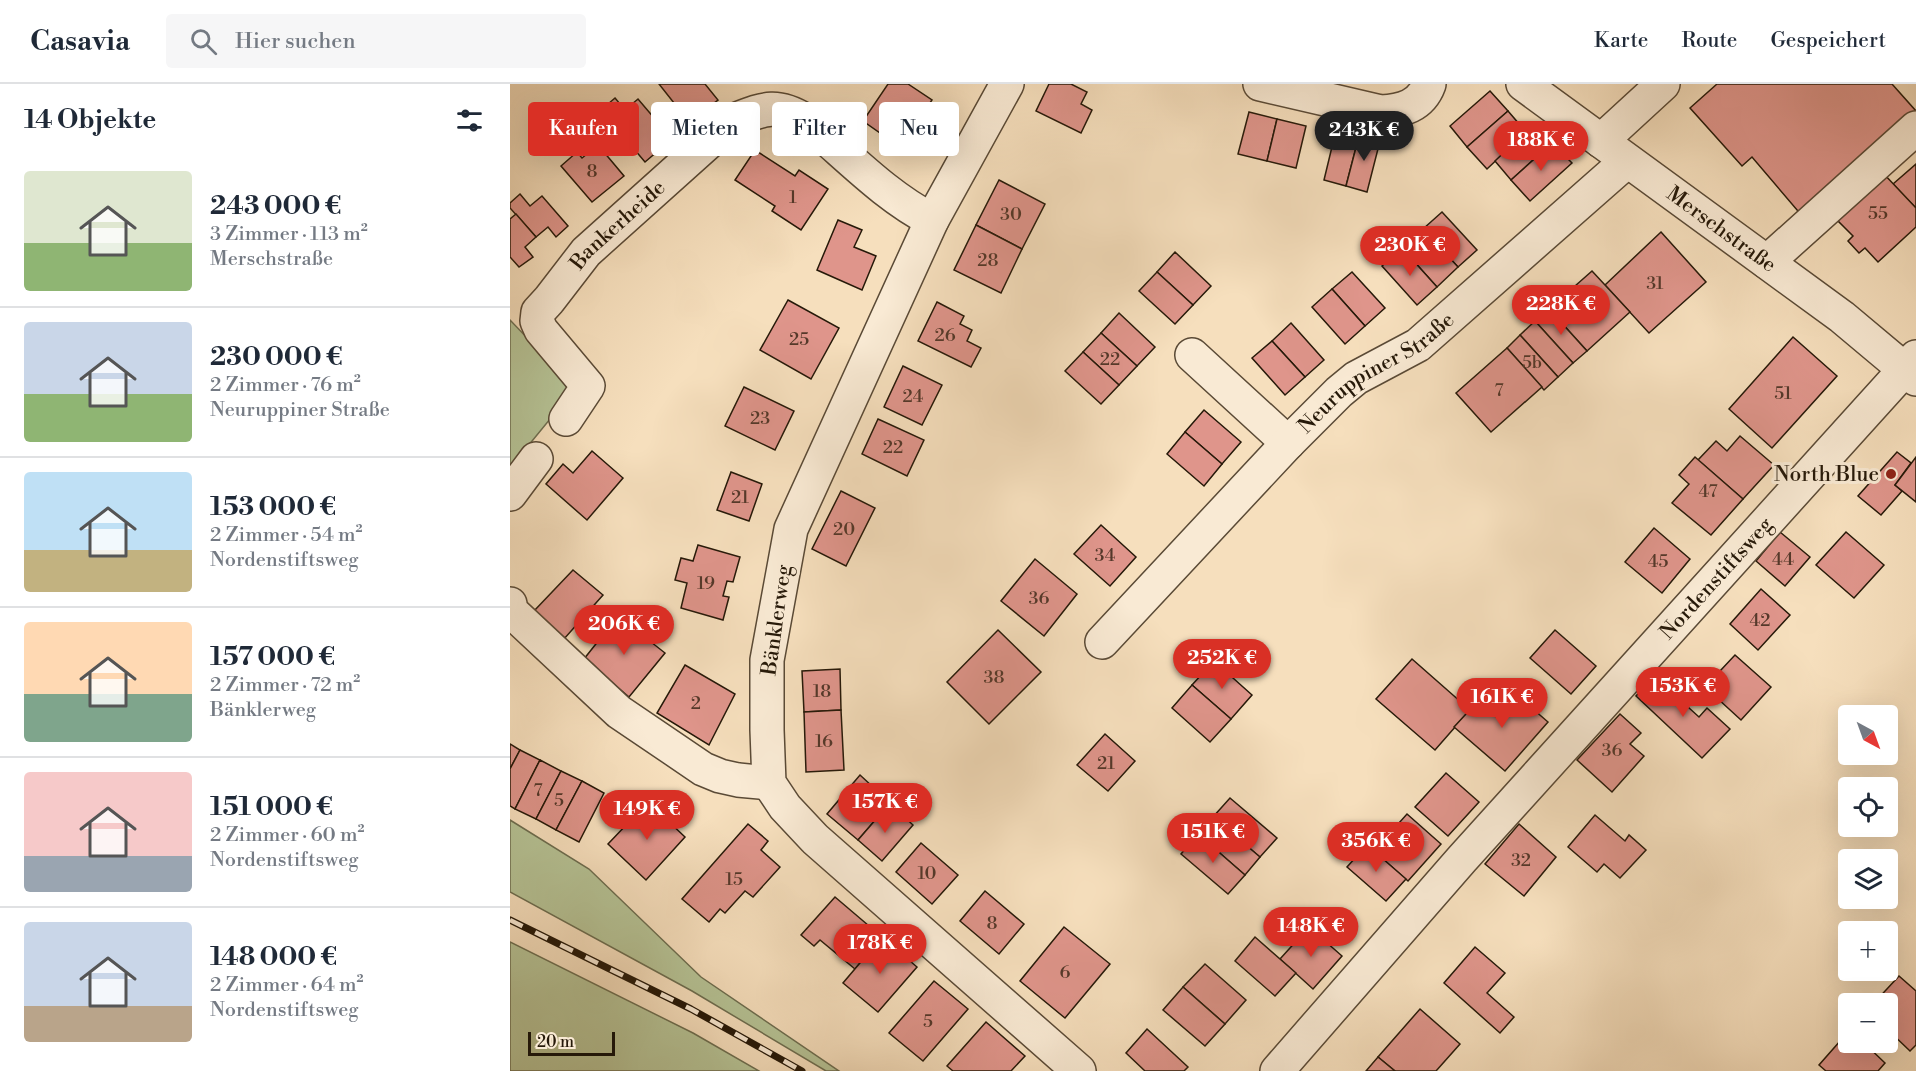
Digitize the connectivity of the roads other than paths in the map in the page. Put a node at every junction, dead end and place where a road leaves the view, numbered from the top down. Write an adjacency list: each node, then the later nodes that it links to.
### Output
1 (1007, 84): 9 (street, Bänklerweg)
2 (1260, 84): 3 (street)
3 (1429, 84)
4 (1523, 84): 7 (street, Merschstraße)
5 (1663, 84): 7 (street)
6 (1916, 128): 10 (street)
7 (1601, 141): 8 (street, Merschstraße)
8 (1627, 161): 10 (street, Merschstraße); 14 (street, Neuruppiner Straße)
9 (932, 220): 13 (street, Bankerheide); 19 (street, Bänklerweg)
10 (1767, 262): 12 (street, Merschstraße)
11 (1192, 355): 14 (street, Neuruppiner Straße)
12 (1912, 368): 21 (street, Nordenstiftsweg)
13 (566, 419)
14 (1288, 443): 18 (street, Neuruppiner Straße)
15 (536, 459): 16 (street)
16 (510, 494)
17 (510, 604): 19 (street)
18 (1102, 642)
19 (769, 783): 20 (street)
20 (1079, 1071)
21 (1277, 1071)

